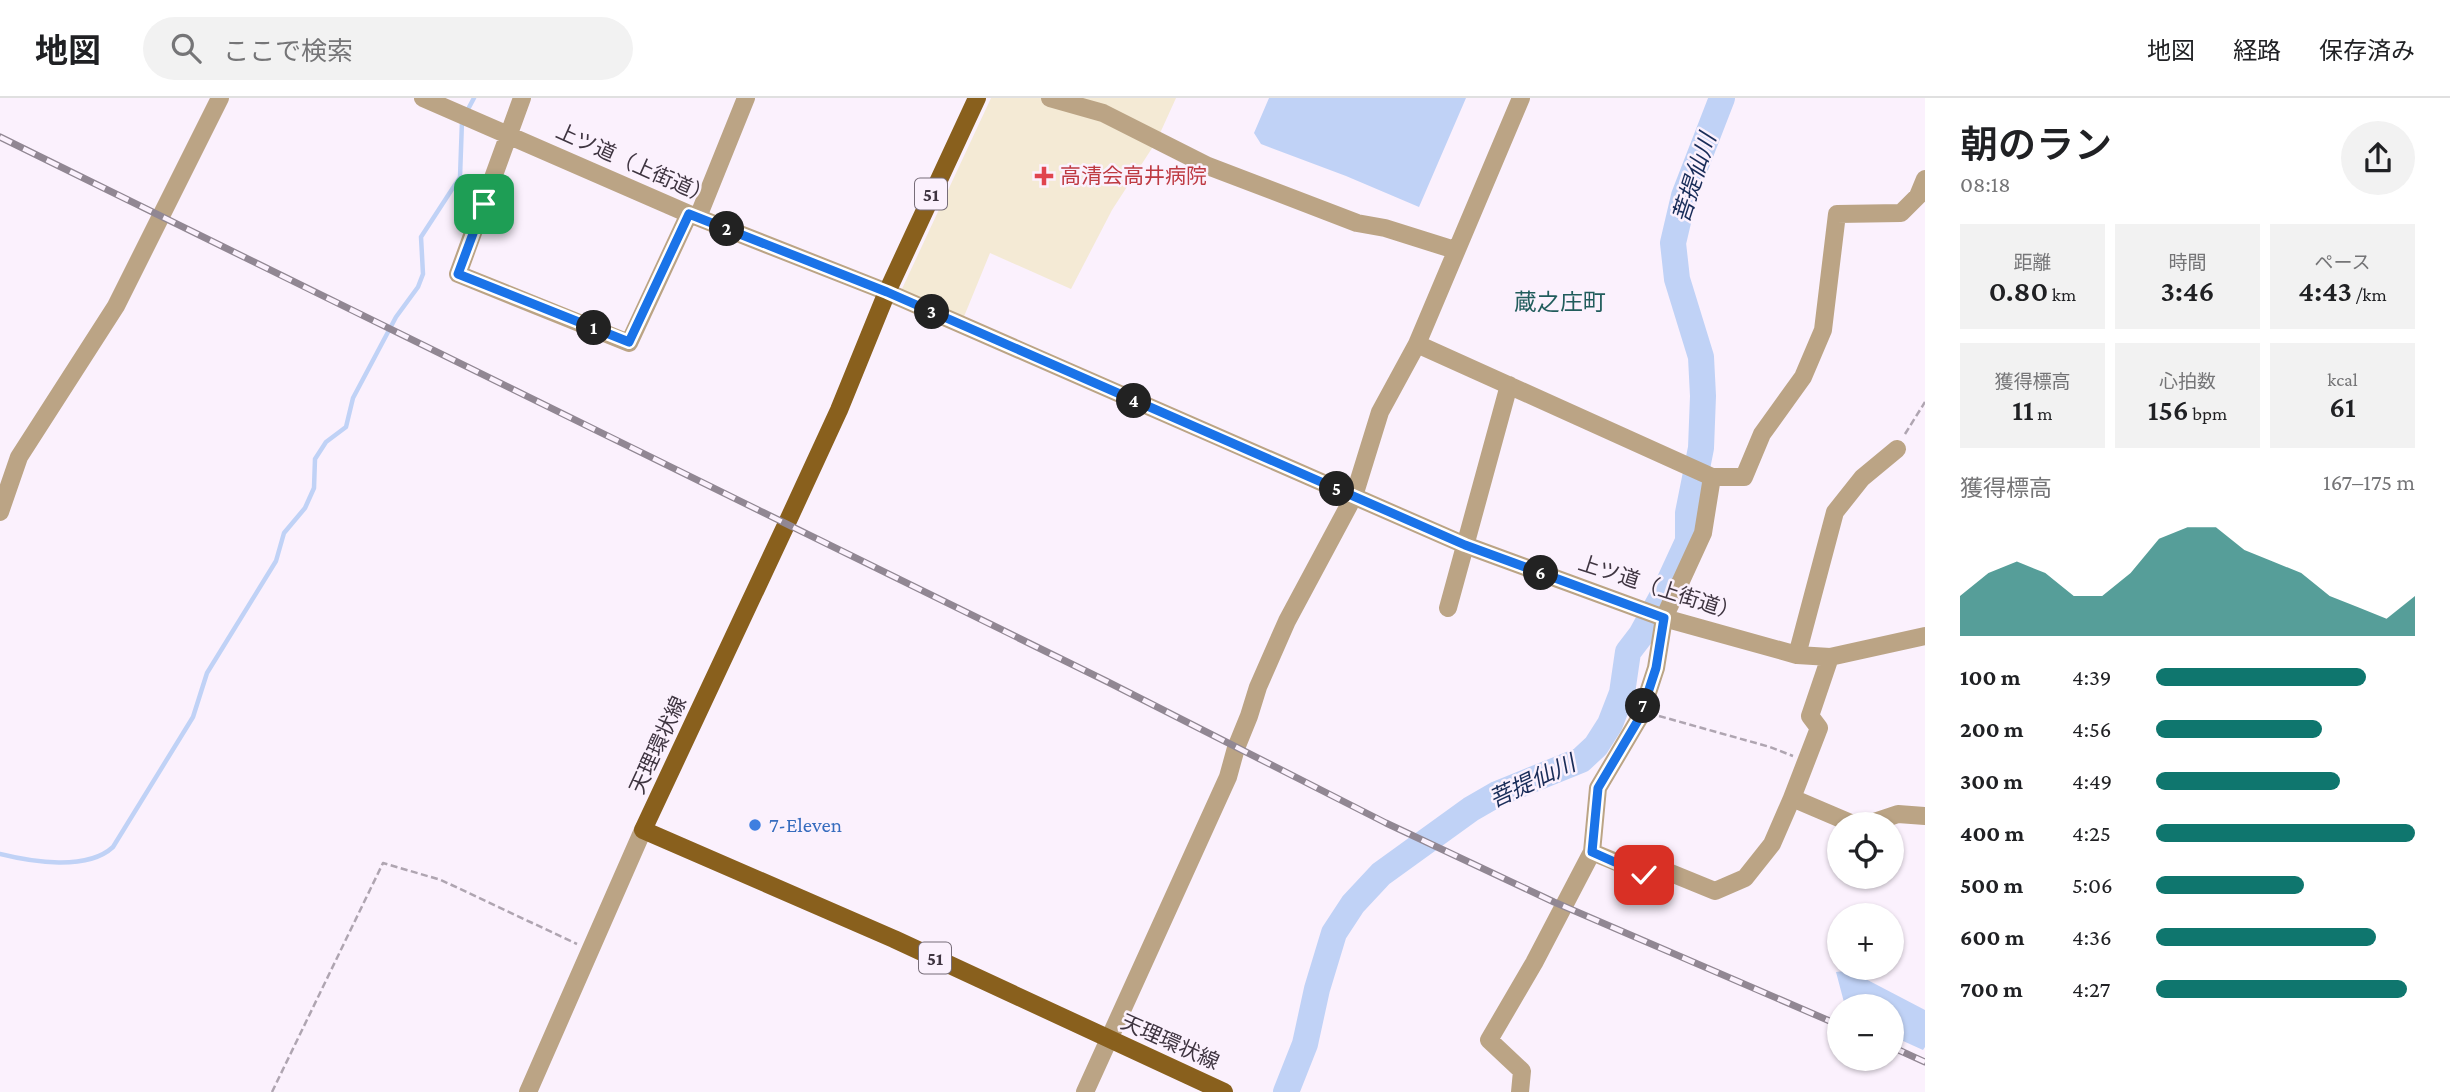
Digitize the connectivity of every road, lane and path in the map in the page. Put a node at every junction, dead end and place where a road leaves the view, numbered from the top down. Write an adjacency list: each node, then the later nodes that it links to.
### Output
1 (220, 98): 19 (street)
2 (423, 98): 8 (street, 上ツ道（上街道）)
3 (522, 98): 8 (street)
4 (746, 98): 10 (street)
5 (977, 98): 12 (main road, 天理環状線 / 51)
6 (1051, 98): 11 (street)
7 (1521, 98): 11 (street)
8 (510, 134): 10 (street, 上ツ道（上街道）); 10 (street)
9 (1925, 179): 17 (street)
10 (693, 215): 12 (street, 上ツ道（上街道）)
11 (1455, 250): 13 (street)
12 (887, 292): 18 (street, 上ツ道（上街道）); 32 (main road, 天理環状線 / 51)
13 (1417, 344): 14 (street); 18 (street)
14 (1508, 385): 17 (street); 20 (street)
15 (1925, 402): 16 (path)
16 (1895, 450): 24 (street)
17 (1712, 477): 22 (street)
18 (1354, 496): 20 (street, 上ツ道（上街道）); 35 (street)
19 (0, 512)
20 (1465, 545): 21 (street); 22 (street, 上ツ道（上街道）)
21 (1448, 608)
22 (1664, 618): 24 (street, 上ツ道（上街道）); 26 (street)
23 (1925, 635): 25 (street, 上ツ道（上街道）)
24 (1797, 655): 25 (street, 上ツ道（上街道）)
25 (1830, 657): 27 (street)
26 (1642, 711): 27 (path); 33 (street)
27 (1805, 761): 28 (street)
28 (1792, 798): 29 (street); 33 (street)
29 (1827, 813)
30 (1904, 814): 31 (street)
31 (1925, 816)
32 (643, 830): 34 (street); 35 (main road, 天理環状線 / 51)
33 (1592, 852): 40 (street)
34 (590, 951): 36 (path); 37 (street)
35 (1107, 1039): 38 (street); 39 (main road, 天理環状線 / 51)
36 (272, 1092)
37 (528, 1092)
38 (1085, 1092)
39 (1224, 1092)
40 (1520, 1092)

